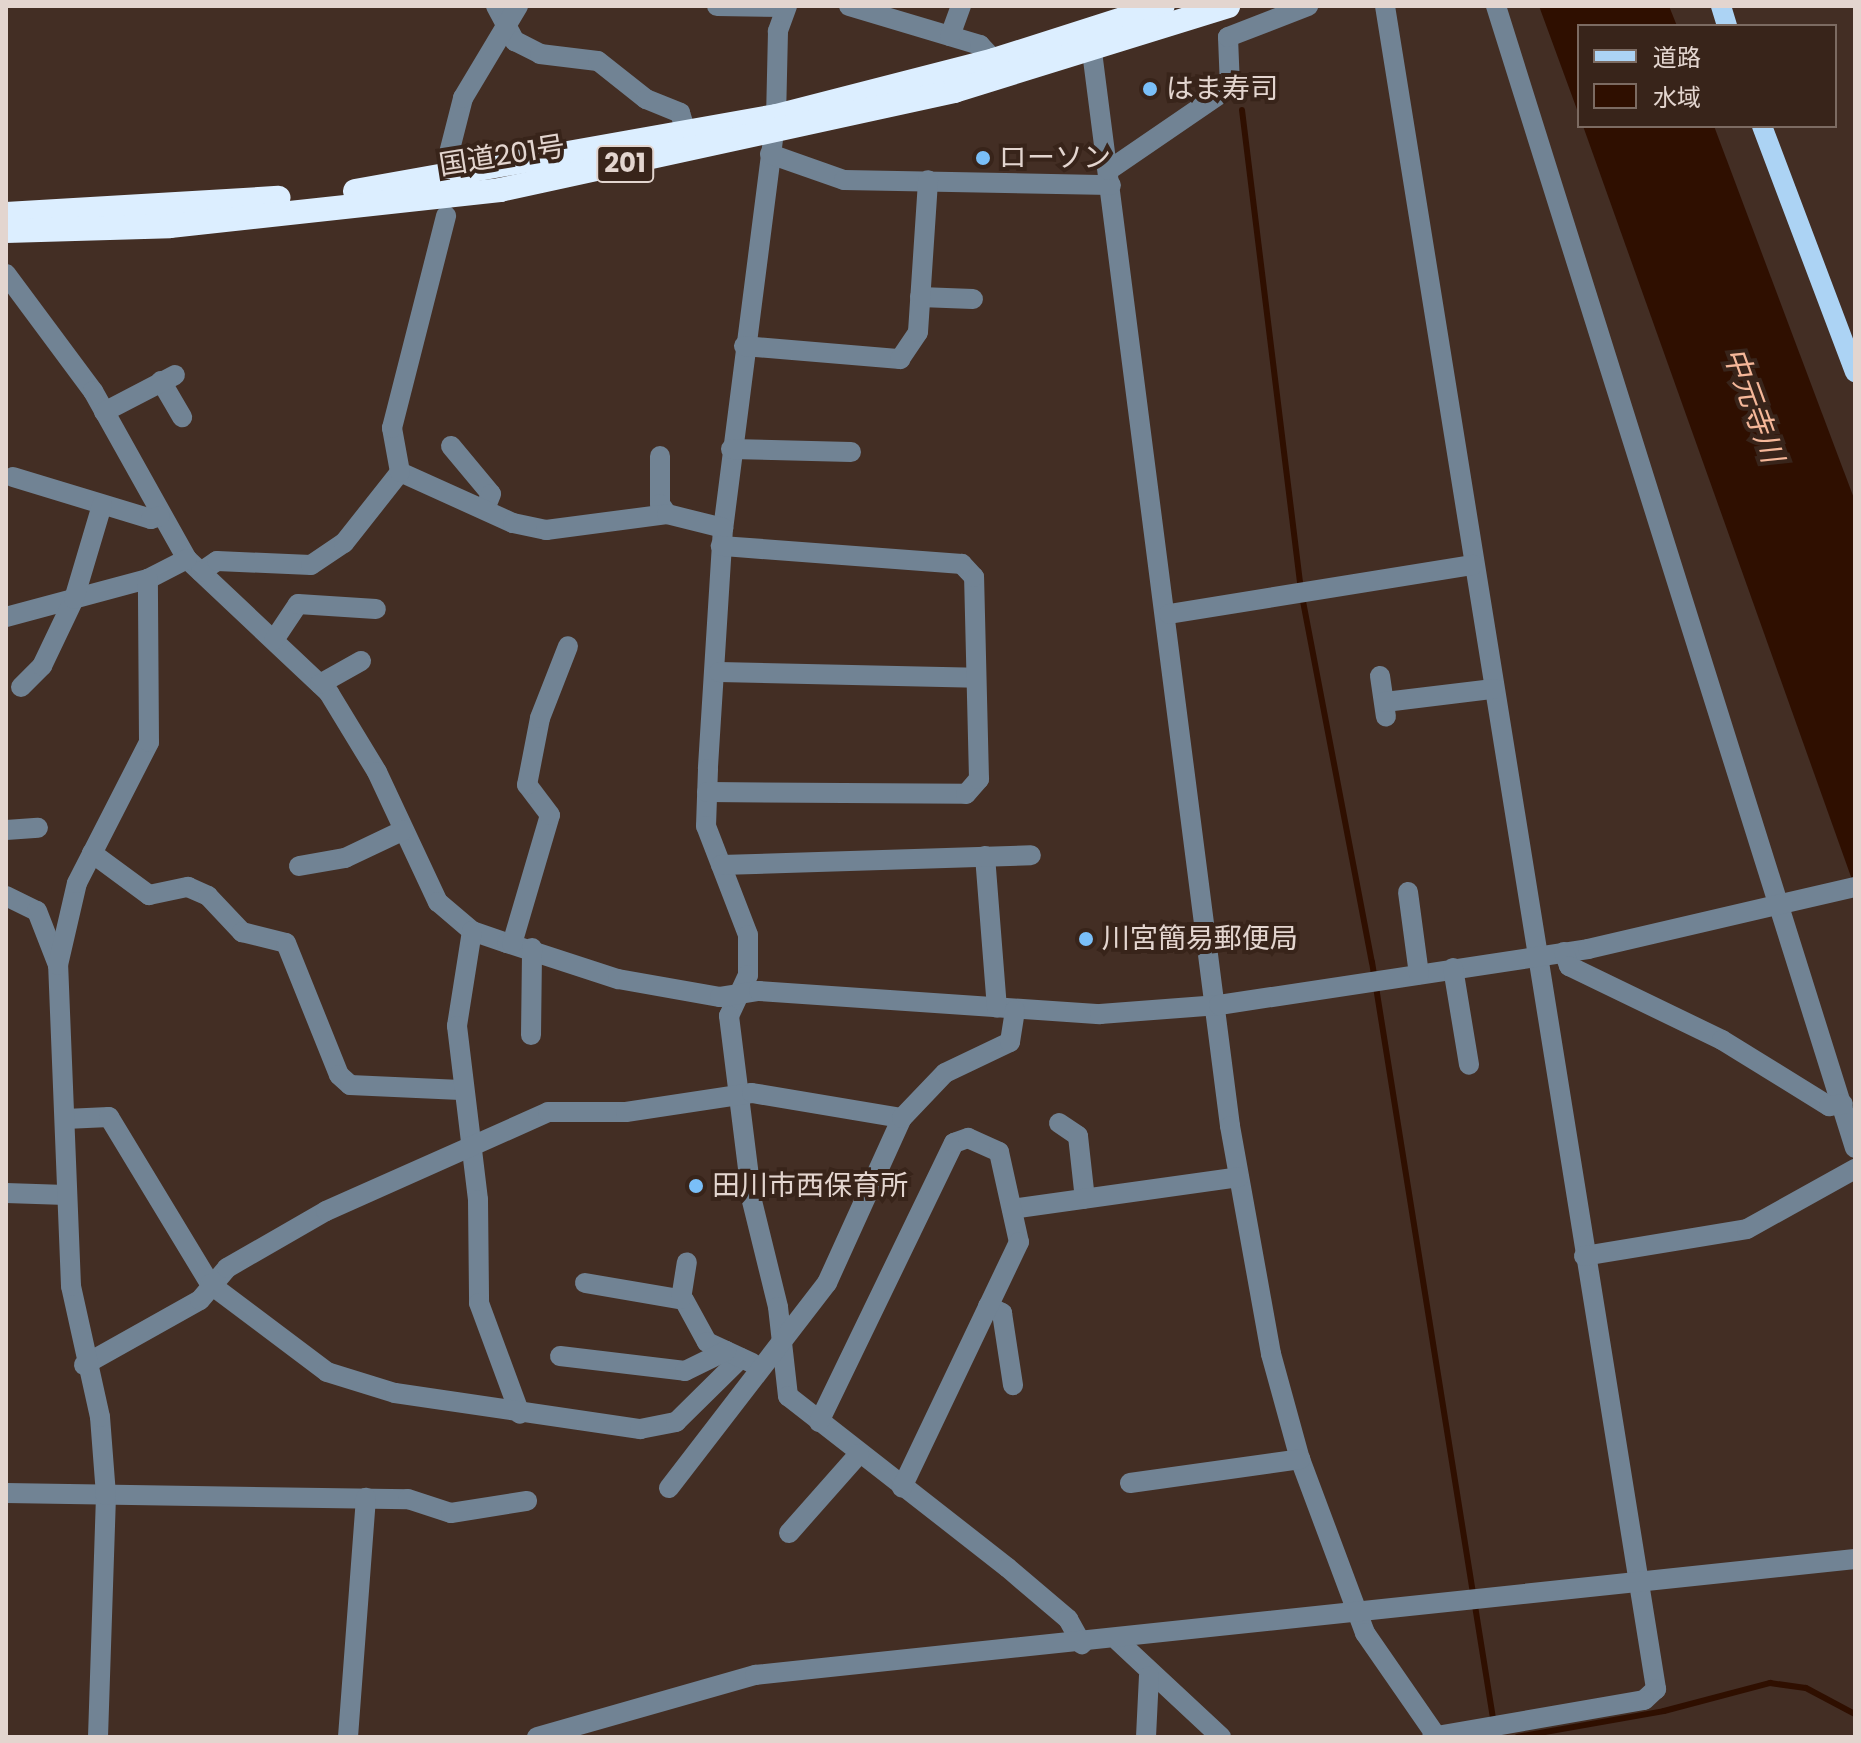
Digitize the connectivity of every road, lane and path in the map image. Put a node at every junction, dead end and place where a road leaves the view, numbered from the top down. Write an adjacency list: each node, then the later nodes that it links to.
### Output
1 (496, 6): 12 (street)
2 (518, 6): 12 (street)
3 (717, 6): 11 (street)
4 (849, 6): 13 (street)
5 (961, 6): 13 (street)
6 (1163, 6): 14 (highway, 国道201号 / 201)
7 (1228, 6): 14 (highway, 国道201号 / 201)
8 (1308, 6): 20 (street)
9 (1385, 6): 44 (street)
10 (1496, 6): 71 (street)
11 (787, 7): 18 (street)
12 (507, 27): 17 (street); 19 (street)
13 (950, 36): 15 (street)
14 (1091, 43): 15 (highway, 国道201号 / 201); 18 (highway, 国道201号 / 201); 20 (street)
15 (994, 60): 18 (highway, 国道201号 / 201)
16 (1763, 128): 29 (main road)
17 (686, 131): 18 (highway, 国道201号 / 201); 22 (highway, 国道201号 / 201)
18 (773, 135): 21 (street); 24 (highway, 国道201号 / 201); 28 (street)
19 (448, 157)
20 (1110, 177): 21 (street); 48 (street)
21 (928, 180): 26 (street)
22 (6, 214)
23 (446, 216): 36 (street)
24 (6, 231)
25 (6, 274): 30 (street)
26 (920, 297): 27 (street); 28 (street)
27 (973, 299)
28 (744, 346): 33 (street)
29 (1855, 372)
30 (104, 412): 31 (street); 41 (street)
31 (182, 417)
32 (451, 446): 39 (street)
33 (731, 449): 34 (street); 42 (street)
34 (851, 452)
35 (660, 456): 40 (street)
36 (400, 472): 39 (street); 43 (street)
37 (13, 477): 38 (street)
38 (102, 505): 41 (street); 46 (street)
39 (485, 509): 40 (street)
40 (667, 514): 42 (street)
41 (160, 516): 43 (street)
42 (722, 537): 53 (street); 55 (street)
43 (194, 565): 45 (street); 50 (street)
44 (1473, 565): 48 (street); 58 (street)
45 (148, 579): 46 (street); 63 (street)
46 (74, 599): 49 (street); 57 (street)
47 (376, 609): 50 (street)
48 (1169, 614): 80 (street)
49 (6, 617)
50 (274, 640): 56 (street)
51 (568, 646): 73 (street)
52 (361, 661): 56 (street)
53 (719, 672): 55 (street); 59 (street)
54 (1380, 676): 58 (street)
55 (976, 678): 59 (street)
56 (320, 684): 62 (street)
57 (21, 687)
58 (1493, 689): 75 (street)
59 (707, 792): 66 (street)
60 (38, 828): 61 (street)
61 (6, 830)
62 (404, 830): 67 (street); 72 (street)
63 (92, 853): 76 (street); 84 (street)
64 (1031, 855): 65 (street)
65 (985, 856): 66 (street); 81 (street)
66 (721, 865): 79 (street)
67 (299, 866)
68 (1855, 887): 71 (street)
69 (1408, 892): 78 (street)
70 (6, 896): 76 (street)
71 (1790, 905): 74 (street); 86 (street)
72 (472, 931): 73 (street); 84 (street)
73 (522, 946): 79 (street); 82 (street)
74 (1564, 952): 75 (street); 86 (street)
75 (1536, 956): 77 (street); 98 (street)
76 (58, 965): 88 (street)
77 (1453, 968): 78 (street); 83 (street)
78 (1419, 974): 80 (street)
79 (740, 993): 81 (street); 85 (street)
80 (1219, 1005): 81 (street); 93 (street)
81 (1006, 1009): 87 (street)
82 (531, 1035)
83 (1469, 1065)
84 (461, 1090): 90 (street)
85 (736, 1096): 87 (street); 90 (street); 104 (street)
86 (1843, 1104): 91 (street)
87 (902, 1118): 104 (street)
88 (65, 1119): 95 (street); 101 (street)
89 (1059, 1123): 96 (street)
90 (469, 1147): 101 (street); 110 (street)
91 (1855, 1148)
92 (1855, 1169): 98 (street)
93 (1239, 1177): 96 (street); 113 (street)
94 (6, 1193): 95 (street)
95 (66, 1195): 107 (street)
96 (1085, 1199): 97 (street)
97 (1012, 1209): 103 (street); 111 (street)
98 (1584, 1256): 123 (street)
99 (687, 1262): 102 (street)
100 (585, 1283): 102 (street)
101 (210, 1284): 107 (street); 110 (street)
102 (681, 1299): 105 (street)
103 (988, 1306): 109 (street); 115 (street)
104 (784, 1341): 108 (street); 111 (street)
105 (734, 1354): 106 (street); 108 (street); 110 (street)
106 (560, 1356)
107 (84, 1365): 118 (street)
108 (763, 1367): 116 (street)
109 (1013, 1385)
110 (520, 1414)
111 (819, 1422): 112 (street)
112 (859, 1454): 115 (street); 121 (street)
113 (1300, 1459): 114 (street); 124 (street)
114 (1130, 1483)
115 (902, 1487): 126 (street)
116 (669, 1488)
117 (6, 1493): 118 (street)
118 (106, 1495): 119 (street); 128 (street)
119 (366, 1498): 120 (street); 129 (street)
120 (527, 1501)
121 (789, 1533)
122 (1855, 1559): 123 (street)
123 (1637, 1585): 124 (street); 133 (street)
124 (1359, 1614): 125 (street); 133 (street)
125 (1118, 1641): 126 (street); 127 (street)
126 (1082, 1644): 130 (street)
127 (1149, 1676): 131 (street); 132 (street)
128 (98, 1737)
129 (348, 1737)
130 (537, 1737)
131 (1146, 1737)
132 (1221, 1737)
133 (1435, 1737)

